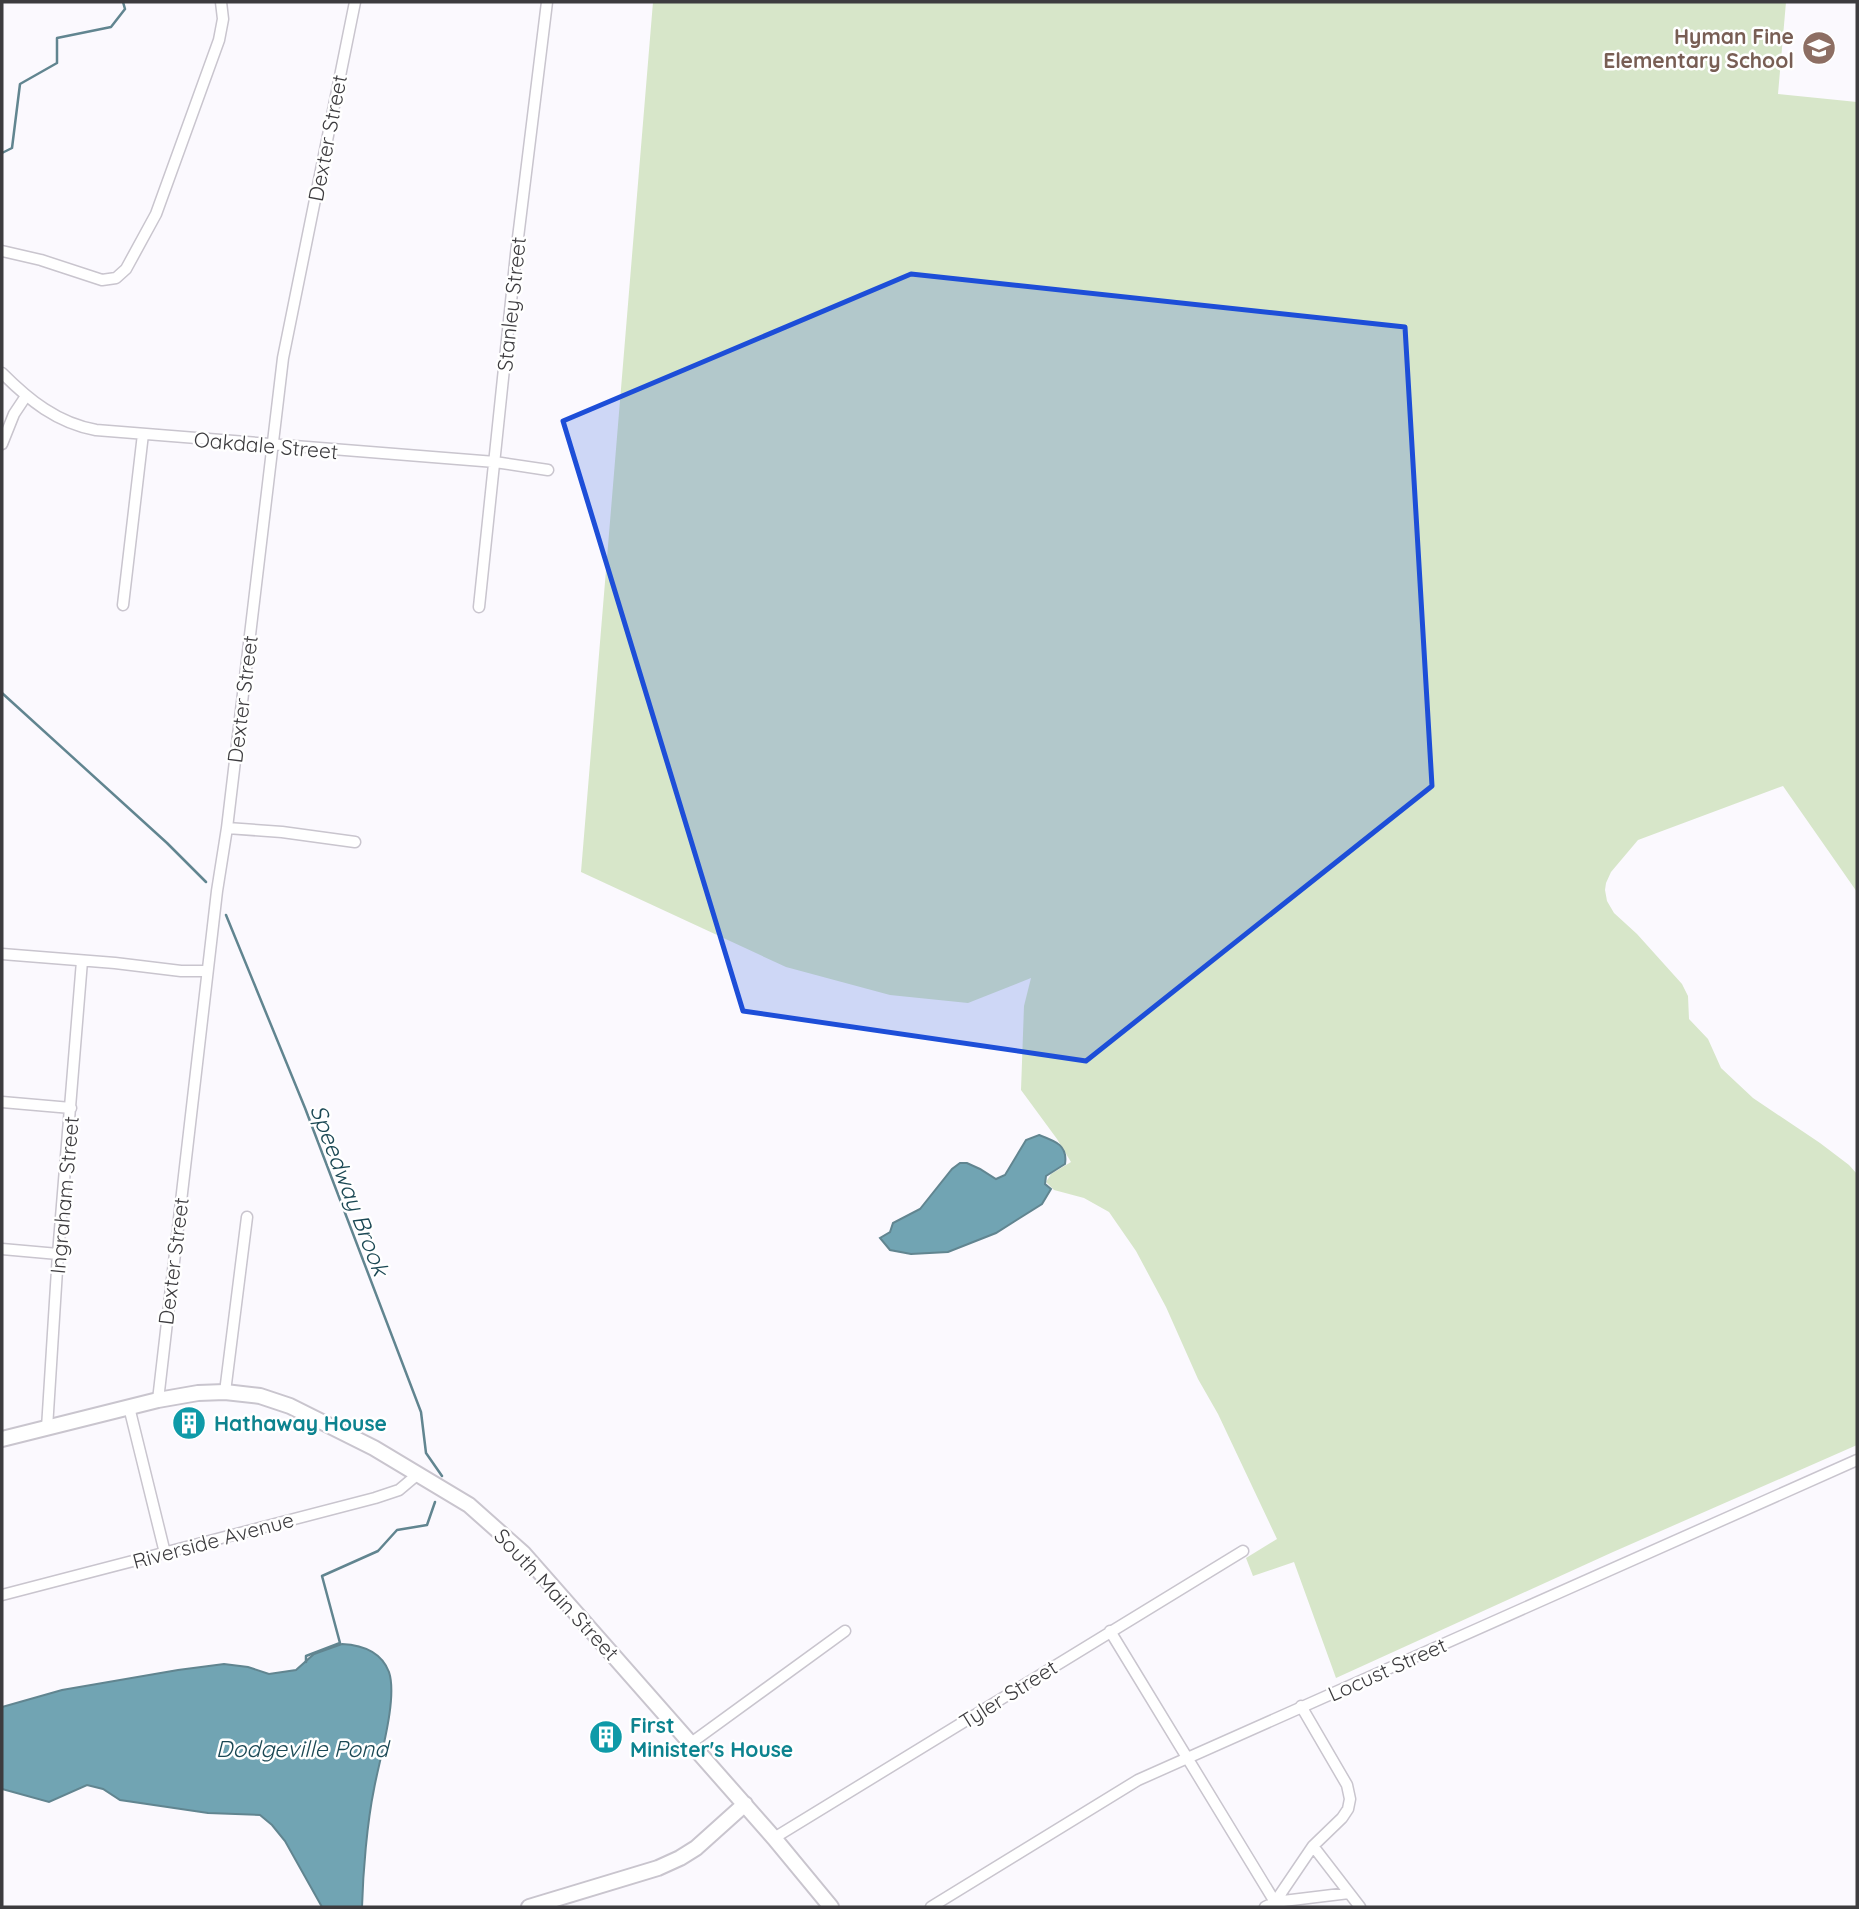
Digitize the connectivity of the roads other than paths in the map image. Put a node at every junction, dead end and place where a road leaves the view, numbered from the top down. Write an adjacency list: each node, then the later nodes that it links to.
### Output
1 (221, 2): 4 (street)
2 (355, 2): 9 (street, Dexter Street)
3 (547, 2): 10 (street, Stanley Street)
4 (2, 251)
5 (2, 373): 6 (street, Oakdale Street)
6 (26, 396): 7 (street, Oakdale Street); 8 (street)
7 (143, 434): 9 (street, Oakdale Street); 12 (street)
8 (2, 444)
9 (273, 446): 10 (street, Oakdale Street); 14 (street, Dexter Street)
10 (495, 462): 11 (street, Oakdale Street); 13 (street, Stanley Street)
11 (548, 470)
12 (123, 605)
13 (479, 607)
14 (227, 828): 15 (street); 18 (street, Dexter Street)
15 (355, 842)
16 (2, 954): 17 (street)
17 (82, 961): 18 (street); 20 (street, Ingraham Street)
18 (207, 971): 25 (street, Dexter Street)
19 (2, 1102): 20 (street)
20 (71, 1108): 23 (street, Ingraham Street)
21 (247, 1217): 24 (street)
22 (2, 1249): 23 (street)
23 (58, 1254): 27 (street, Ingraham Street)
24 (225, 1392): 25 (main road, South Main Street); 30 (main road, South Main Street)
25 (158, 1400): 26 (main road, South Main Street)
26 (129, 1407): 27 (main road, South Main Street); 32 (street)
27 (47, 1428): 28 (main road, South Main Street)
28 (2, 1440)
29 (1857, 1460): 36 (street, Locust Street)
30 (418, 1474): 32 (street, Riverside Avenue); 37 (main road, South Main Street)
31 (1243, 1551): 35 (street, Tyler Street)
32 (165, 1553): 33 (street, Riverside Avenue)
33 (2, 1595)
34 (845, 1631): 37 (street)
35 (1110, 1631): 38 (street); 40 (street, Tyler Street)
36 (1301, 1706): 38 (street, Locust Street); 41 (street)
37 (691, 1743): 39 (main road, South Main Street)
38 (1187, 1757): 43 (street); 46 (street, Locust Street)
39 (746, 1804): 40 (main road, South Main Street); 44 (main road)
40 (775, 1838): 45 (main road, South Main Street)
41 (1313, 1846): 42 (street); 43 (street)
42 (1349, 1893): 43 (street); 47 (street)
43 (1273, 1906)
44 (529, 1907)
45 (831, 1907)
46 (932, 1907)
47 (1360, 1907)

